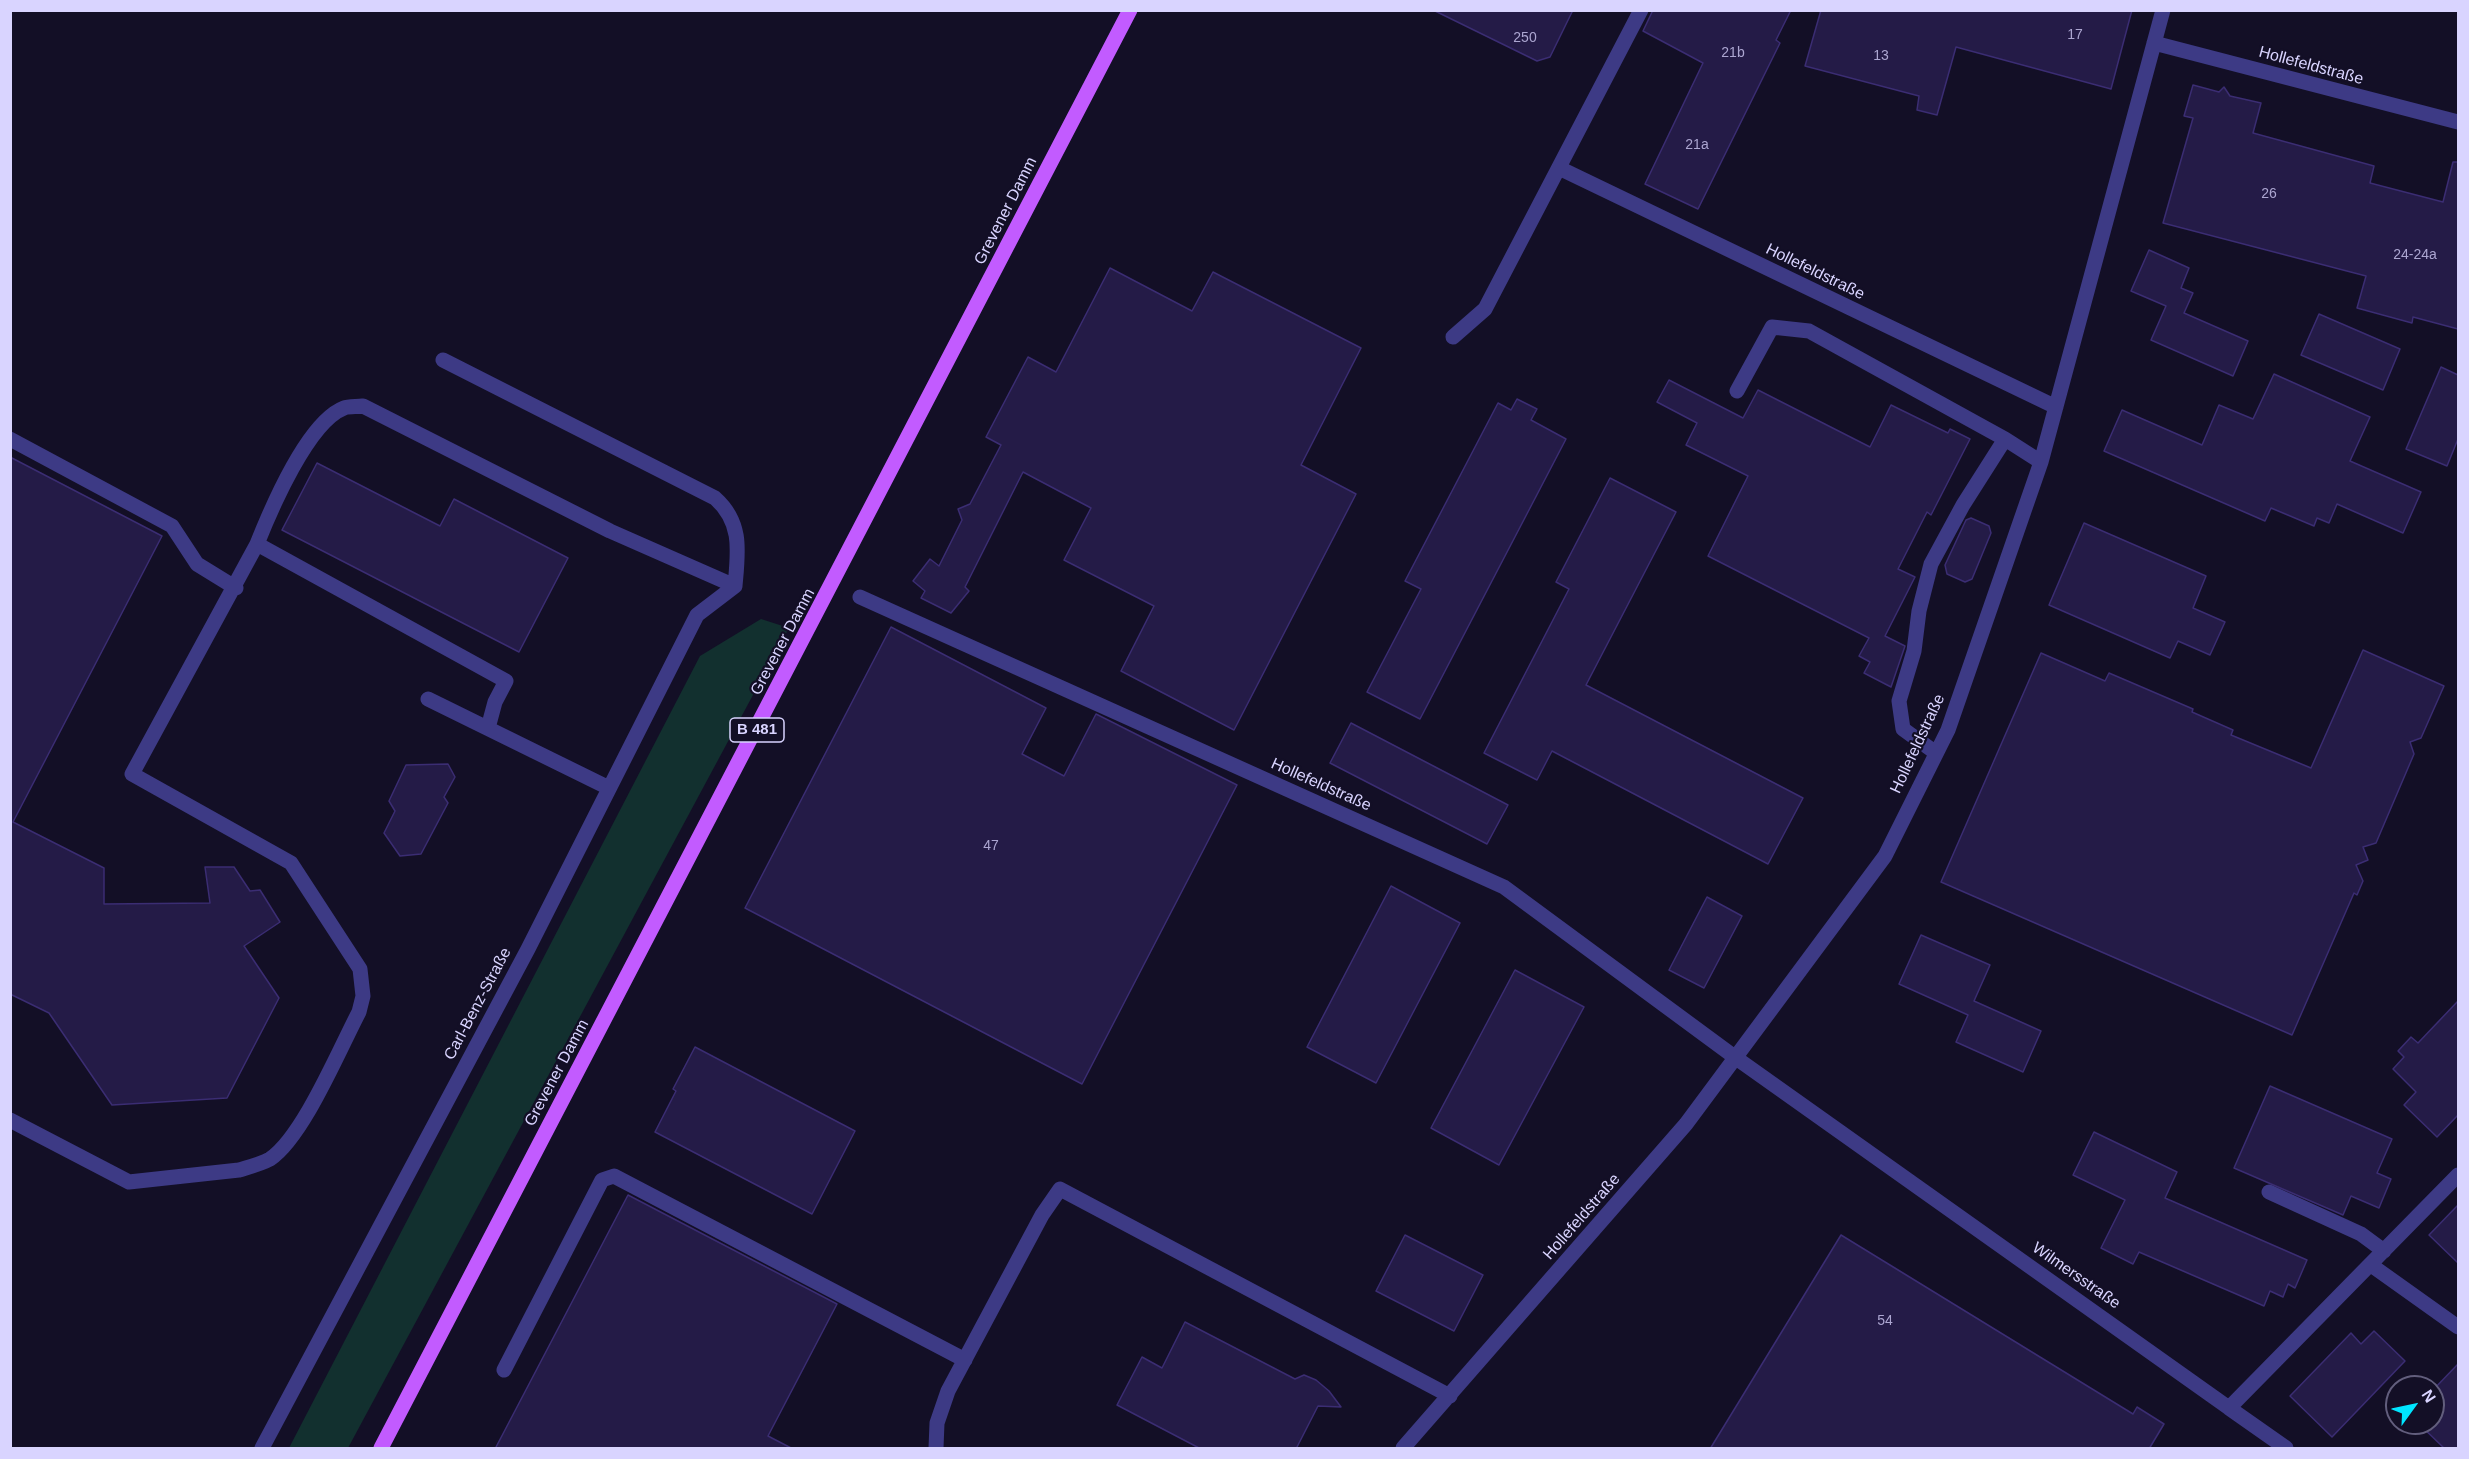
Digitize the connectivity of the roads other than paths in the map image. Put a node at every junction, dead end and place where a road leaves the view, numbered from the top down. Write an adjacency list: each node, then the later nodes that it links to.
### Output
1 (1130, 10): 34 (main road, Grevener Damm / B 481)
2 (1641, 10): 6 (street)
3 (2163, 10): 4 (street, Hollefeldstraße)
4 (2154, 43): 5 (street, Hollefeldstraße); 10 (street, Hollefeldstraße)
5 (2458, 122)
6 (1558, 168): 7 (street); 10 (street, Hollefeldstraße)
7 (1453, 337)
8 (443, 360): 15 (street)
9 (1737, 392): 12 (street)
10 (2056, 407): 13 (street, Hollefeldstraße)
11 (10, 439): 16 (street)
12 (2005, 439): 13 (street); 20 (street)
13 (2040, 462): 20 (street, Hollefeldstraße)
14 (257, 544): 15 (street); 16 (street); 19 (street)
15 (735, 586): 21 (street, Carl-Benz-Straße)
16 (236, 588): 23 (street)
17 (860, 597): 22 (street, Hollefeldstraße)
18 (428, 699): 19 (street)
19 (488, 728): 21 (street)
20 (1936, 753): 22 (street, Hollefeldstraße)
21 (609, 788): 33 (street, Carl-Benz-Straße)
22 (1736, 1058): 31 (street, Hollefeldstraße); 32 (street, Wilmersstraße)
23 (10, 1120)
24 (2458, 1174): 26 (street)
25 (2269, 1192): 26 (street)
26 (2384, 1251): 27 (street)
27 (2371, 1265): 28 (street); 32 (street)
28 (2458, 1327)
29 (965, 1360): 30 (street); 31 (street); 35 (street)
30 (504, 1370)
31 (1450, 1396): 36 (street, Hollefeldstraße)
32 (2229, 1408): 37 (street, Wilmersstraße)
33 (262, 1449)
34 (381, 1449)
35 (936, 1449)
36 (1403, 1449)
37 (2286, 1449)

